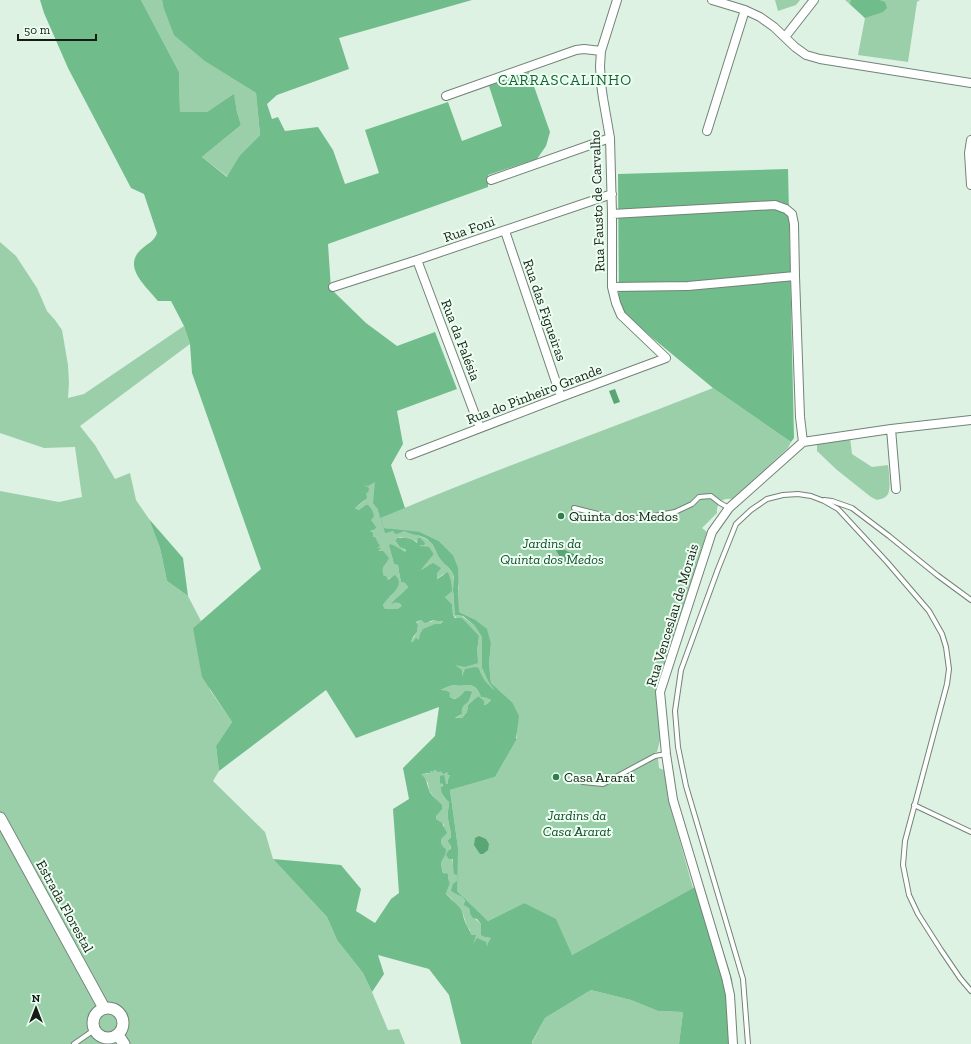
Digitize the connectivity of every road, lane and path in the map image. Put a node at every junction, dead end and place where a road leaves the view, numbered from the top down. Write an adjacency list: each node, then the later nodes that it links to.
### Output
1 (617, 0): 6 (street, Rua Fausto de Carvalho)
2 (712, 0): 4 (street)
3 (814, 0): 5 (street)
4 (745, 10): 5 (street); 9 (street)
5 (785, 37): 7 (street)
6 (601, 51): 8 (street); 10 (street, Rua Fausto de Carvalho)
7 (971, 83)
8 (446, 96)
9 (708, 131)
10 (610, 138): 12 (street); 14 (street, Rua Fausto de Carvalho)
11 (971, 140): 13 (street)
12 (492, 180)
13 (971, 184)
14 (612, 194): 15 (street, Rua Fausto de Carvalho); 16 (street, Rua Foni)
15 (612, 214): 18 (street); 20 (street, Rua Fausto de Carvalho)
16 (505, 231): 17 (street, Rua Foni); 22 (street, Rua das Figueiras)
17 (417, 260): 19 (street, Rua Foni); 24 (street, Rua da Falésia)
18 (795, 276): 20 (street); 26 (street)
19 (333, 287)
20 (612, 287): 21 (street, Rua Fausto de Carvalho)
21 (666, 358): 22 (street, Rua do Pinheiro Grande)
22 (561, 397): 24 (street, Rua do Pinheiro Grande)
23 (971, 420): 25 (street)
24 (480, 428): 27 (street, Rua do Pinheiro Grande)
25 (891, 429): 26 (street); 28 (street)
26 (803, 442): 31 (street, Rua Venceslau de Morais)
27 (410, 455)
28 (896, 489)
29 (821, 500): 32 (lane); 35 (lane); 44 (lane)
30 (574, 508): 31 (lane)
31 (729, 508): 33 (street, Rua Venceslau de Morais)
32 (971, 600)
33 (666, 754): 34 (lane); 43 (street, Rua Venceslau de Morais)
34 (583, 782)
35 (914, 805): 37 (lane); 38 (lane)
36 (0, 818): 39 (main road, Estrada Florestal)
37 (971, 832)
38 (971, 991)
39 (104, 1008): 40 (main road); 41 (main road)
40 (94, 1030): 41 (main road); 42 (lane)
41 (121, 1040)
42 (74, 1044)
43 (733, 1044)
44 (748, 1044)

